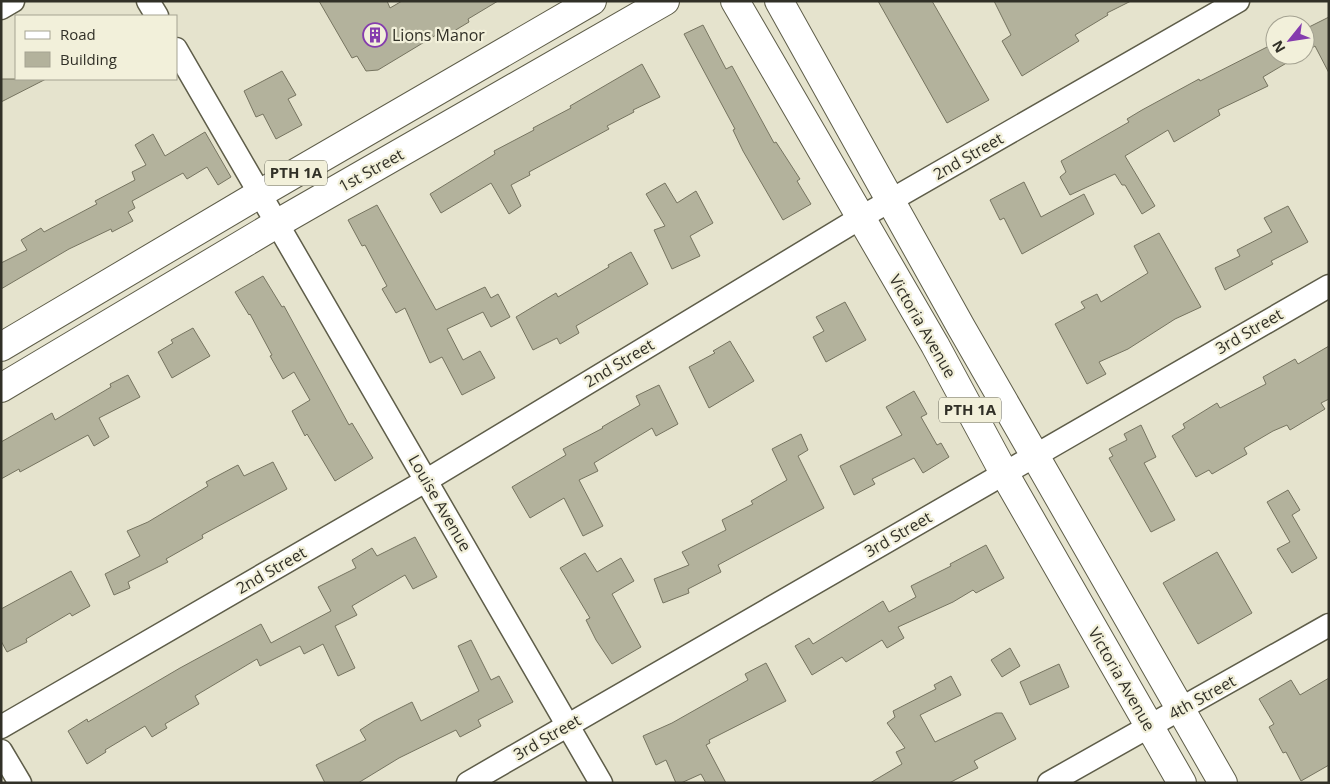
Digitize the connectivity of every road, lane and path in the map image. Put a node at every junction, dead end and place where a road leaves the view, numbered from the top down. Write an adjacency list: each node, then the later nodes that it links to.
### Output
1 (13, 1): 8 (street)
2 (148, 1): 9 (street)
3 (592, 1): 11 (main road, 1st Street / PTH 1A)
4 (665, 1): 14 (main road, 1st Street / PTH 1A)
5 (735, 1): 13 (main road, Victoria Avenue / PTH 1A)
6 (779, 1): 12 (main road, Victoria Avenue / PTH 1A)
7 (1238, 1): 12 (street, 2nd Street)
8 (1, 8)
9 (156, 15)
10 (178, 52): 11 (street, Louise Avenue)
11 (261, 193): 14 (street, Louise Avenue); 16 (main road, 1st Street / PTH 1A)
12 (892, 200): 13 (street, 2nd Street); 18 (main road, Victoria Avenue / PTH 1A)
13 (860, 218): 19 (main road, Victoria Avenue / PTH 1A); 20 (street, 2nd Street)
14 (278, 222): 17 (main road, 1st Street / PTH 1A); 20 (street, Louise Avenue)
15 (1329, 286): 18 (street, 3rd Street)
16 (1, 347)
17 (1, 388)
18 (1034, 455): 19 (street, 3rd Street); 22 (main road, Victoria Avenue / PTH 1A)
19 (1004, 472): 23 (street, 3rd Street); 24 (main road, Victoria Avenue / PTH 1A)
20 (427, 480): 23 (street, Louise Avenue); 25 (street, 2nd Street)
21 (1329, 625): 22 (street, 4th Street)
22 (1181, 709): 24 (street, 4th Street); 32 (main road, Victoria Avenue / PTH 1A)
23 (568, 725): 28 (street, 3rd Street); 29 (street, Louise Avenue)
24 (1149, 726): 30 (street, 4th Street); 31 (main road, Victoria Avenue / PTH 1A)
25 (1, 727)
26 (1, 751): 27 (street)
27 (20, 783)
28 (468, 783)
29 (601, 783)
30 (1049, 783)
31 (1182, 783)
32 (1223, 783)

